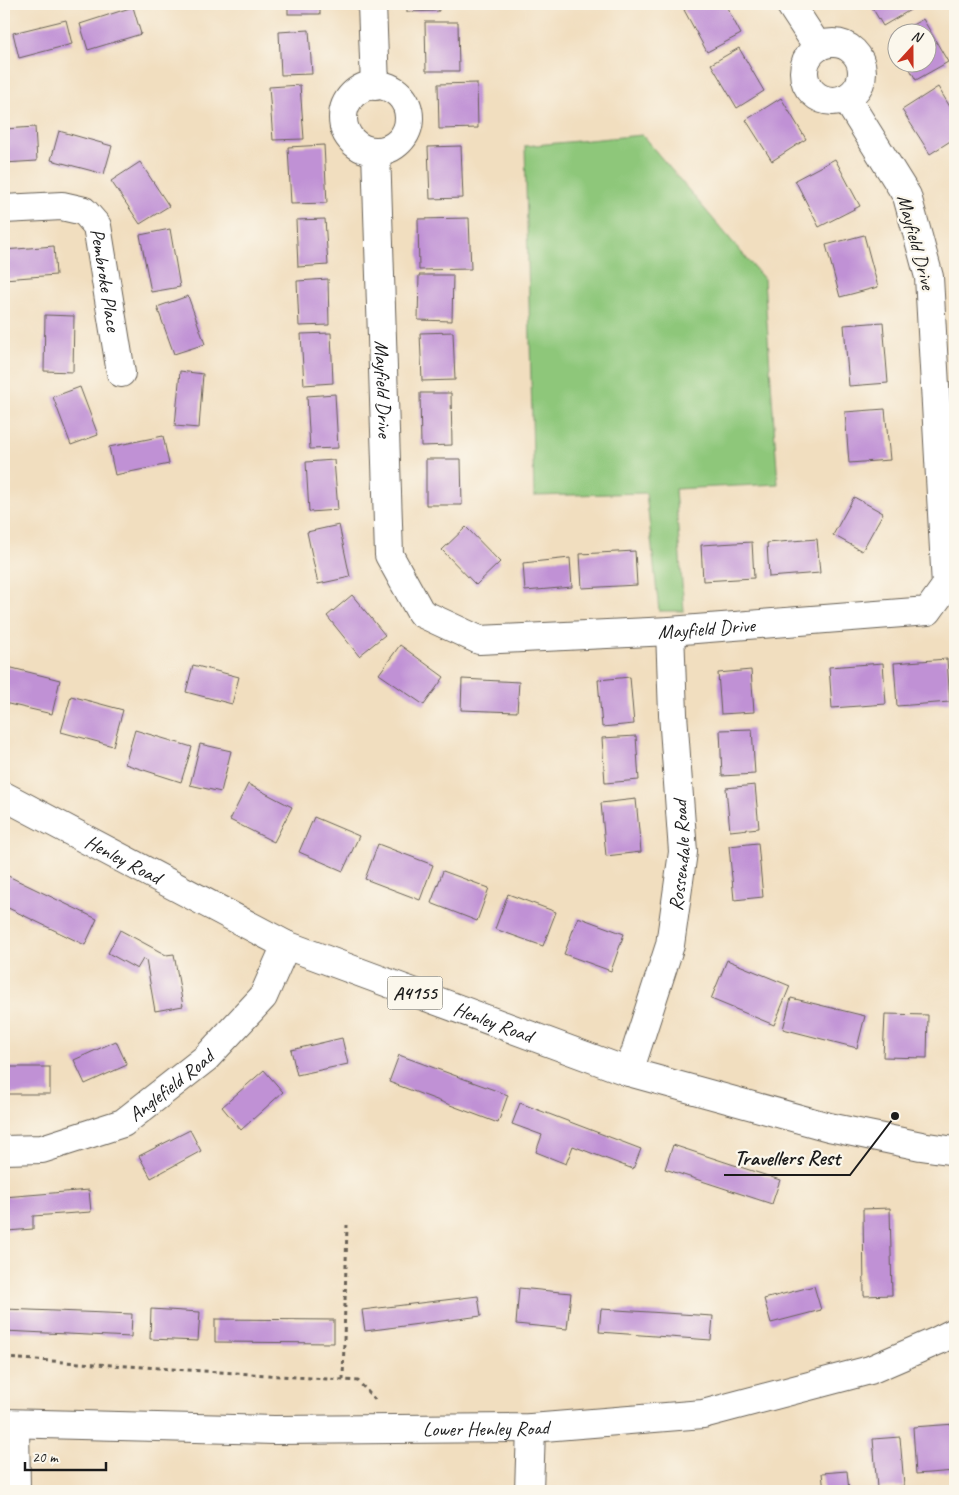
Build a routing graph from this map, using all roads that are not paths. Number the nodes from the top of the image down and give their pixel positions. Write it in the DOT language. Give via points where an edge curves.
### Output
graph roads {
  1 [pos="372,4"];
  2 [pos="790,4"];
  3 [pos="818,47"];
  4 [pos="375,86"];
  5 [pos="846,98"];
  6 [pos="376,151"];
  7 [pos="4,209"];
  8 [pos="121,373"];
  9 [pos="670,631"];
  10 [pos="4,796"];
  11 [pos="286,945"];
  12 [pos="630,1072"];
  13 [pos="4,1150"];
  14 [pos="955,1151"];
  15 [pos="955,1332"];
  16 [pos="10,1424"];
  17 [pos="531,1428"];
  18 [pos="16,1491"];
  19 [pos="529,1491"];
  1 -- 4 [label="street"];
  2 -- 3 [label="street"];
  3 -- 5 [label="street" via="806,63 805,80 809,88 831,101"];
  3 -- 5 [label="street" via="840,43 857,54 862,70 861,81"];
  4 -- 6 [label="street" via="364,88 347,102 343,124 355,144 365,150"];
  4 -- 6 [label="street" via="395,92 407,108 409,118 402,138 386,150"];
  5 -- 9 [label="street, Mayfield Drive" via="908,196 930,277 946,586 928,611"];
  6 -- 9 [label="street, Mayfield Drive" via="389,555 421,613 479,640"];
  7 -- 8 [label="street, Pembroke Place" via="62,206 84,211 97,226"];
  9 -- 12 [label="street, Rossendale Road" via="683,852 670,945"];
  10 -- 11 [label="street, Henley Road / A4155"];
  11 -- 12 [label="street, Henley Road / A4155"];
  11 -- 13 [label="street, Anglefield Road" via="263,997 206,1058 123,1124 42,1149"];
  12 -- 14 [label="street, Henley Road / A4155" via="829,1127"];
  15 -- 17 [label="street, Lower Henley Road" via="870,1370 703,1414"];
  16 -- 17 [label="street, Lower Henley Road" via="274,1430"];
  16 -- 18 [label="street"];
  17 -- 19 [label="street"];
}
